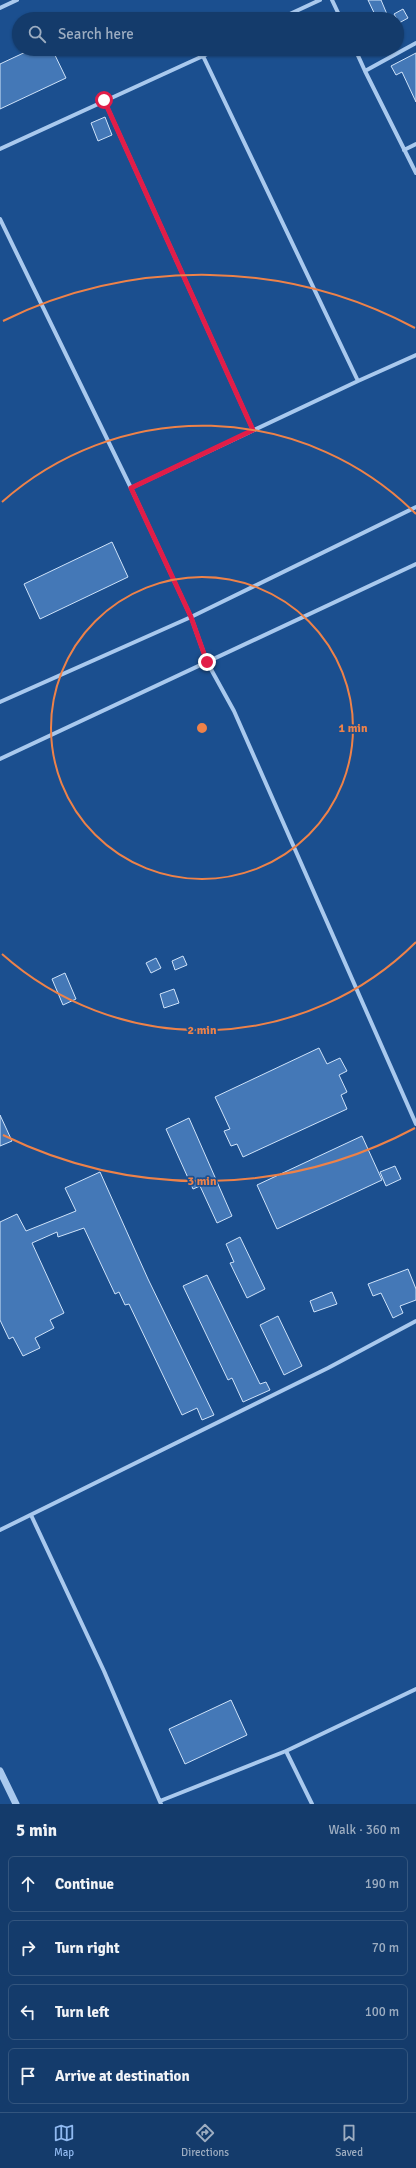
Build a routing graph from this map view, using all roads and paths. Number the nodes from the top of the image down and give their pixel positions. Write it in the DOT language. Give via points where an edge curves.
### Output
graph roads {
  1 [pos="17,0"];
  2 [pos="320,0"];
  3 [pos="332,0"];
  4 [pos="0,8"];
  5 [pos="294,12"];
  6 [pos="338,12"];
  7 [pos="416,43"];
  8 [pos="404,50"];
  9 [pos="203,56"];
  10 [pos="358,56"];
  11 [pos="392,56"];
  12 [pos="365,71"];
  13 [pos="104,100"];
  14 [pos="416,144"];
  15 [pos="0,148"];
  16 [pos="404,150"];
  17 [pos="416,173"];
  18 [pos="0,219"];
  19 [pos="416,355"];
  20 [pos="358,381"];
  21 [pos="253,430"];
  22 [pos="131,488"];
  23 [pos="416,507"];
  24 [pos="416,564"];
  25 [pos="191,617"];
  26 [pos="207,662"];
  27 [pos="0,702"];
  28 [pos="0,759"];
  29 [pos="416,1124"];
  30 [pos="416,1321"];
  31 [pos="31,1516"];
  32 [pos="0,1530"];
  33 [pos="416,1688"];
  34 [pos="286,1751"];
  35 [pos="0,1771"];
  36 [pos="161,1803"];
  37 [pos="16,1804"];
  38 [pos="312,1804"];
  1 -- 4 [label="street"];
  2 -- 5 [label="street"];
  3 -- 6 [label="street"];
  7 -- 8 [label="street"];
  9 -- 13 [label="street"];
  9 -- 20 [label="street"];
  10 -- 12 [label="street"];
  11 -- 12 [label="street"];
  12 -- 16 [label="street"];
  13 -- 15 [label="street"];
  13 -- 21 [label="street"];
  14 -- 16 [label="street"];
  16 -- 17 [label="street"];
  18 -- 22 [label="street"];
  19 -- 20 [label="street"];
  20 -- 21 [label="street"];
  21 -- 22 [label="street"];
  22 -- 25 [label="street"];
  23 -- 25 [label="street"];
  24 -- 26 [label="street"];
  25 -- 26 [label="street"];
  25 -- 27 [label="street"];
  26 -- 28 [label="street"];
  26 -- 29 [label="street" via="234,711"];
  30 -- 31 [label="street" via="328,1368"];
  31 -- 32 [label="street"];
  31 -- 36 [label="street" via="104,1671"];
  33 -- 34 [label="street"];
  34 -- 36 [label="street"];
  34 -- 38 [label="street"];
  35 -- 37 [label="street"];
}
